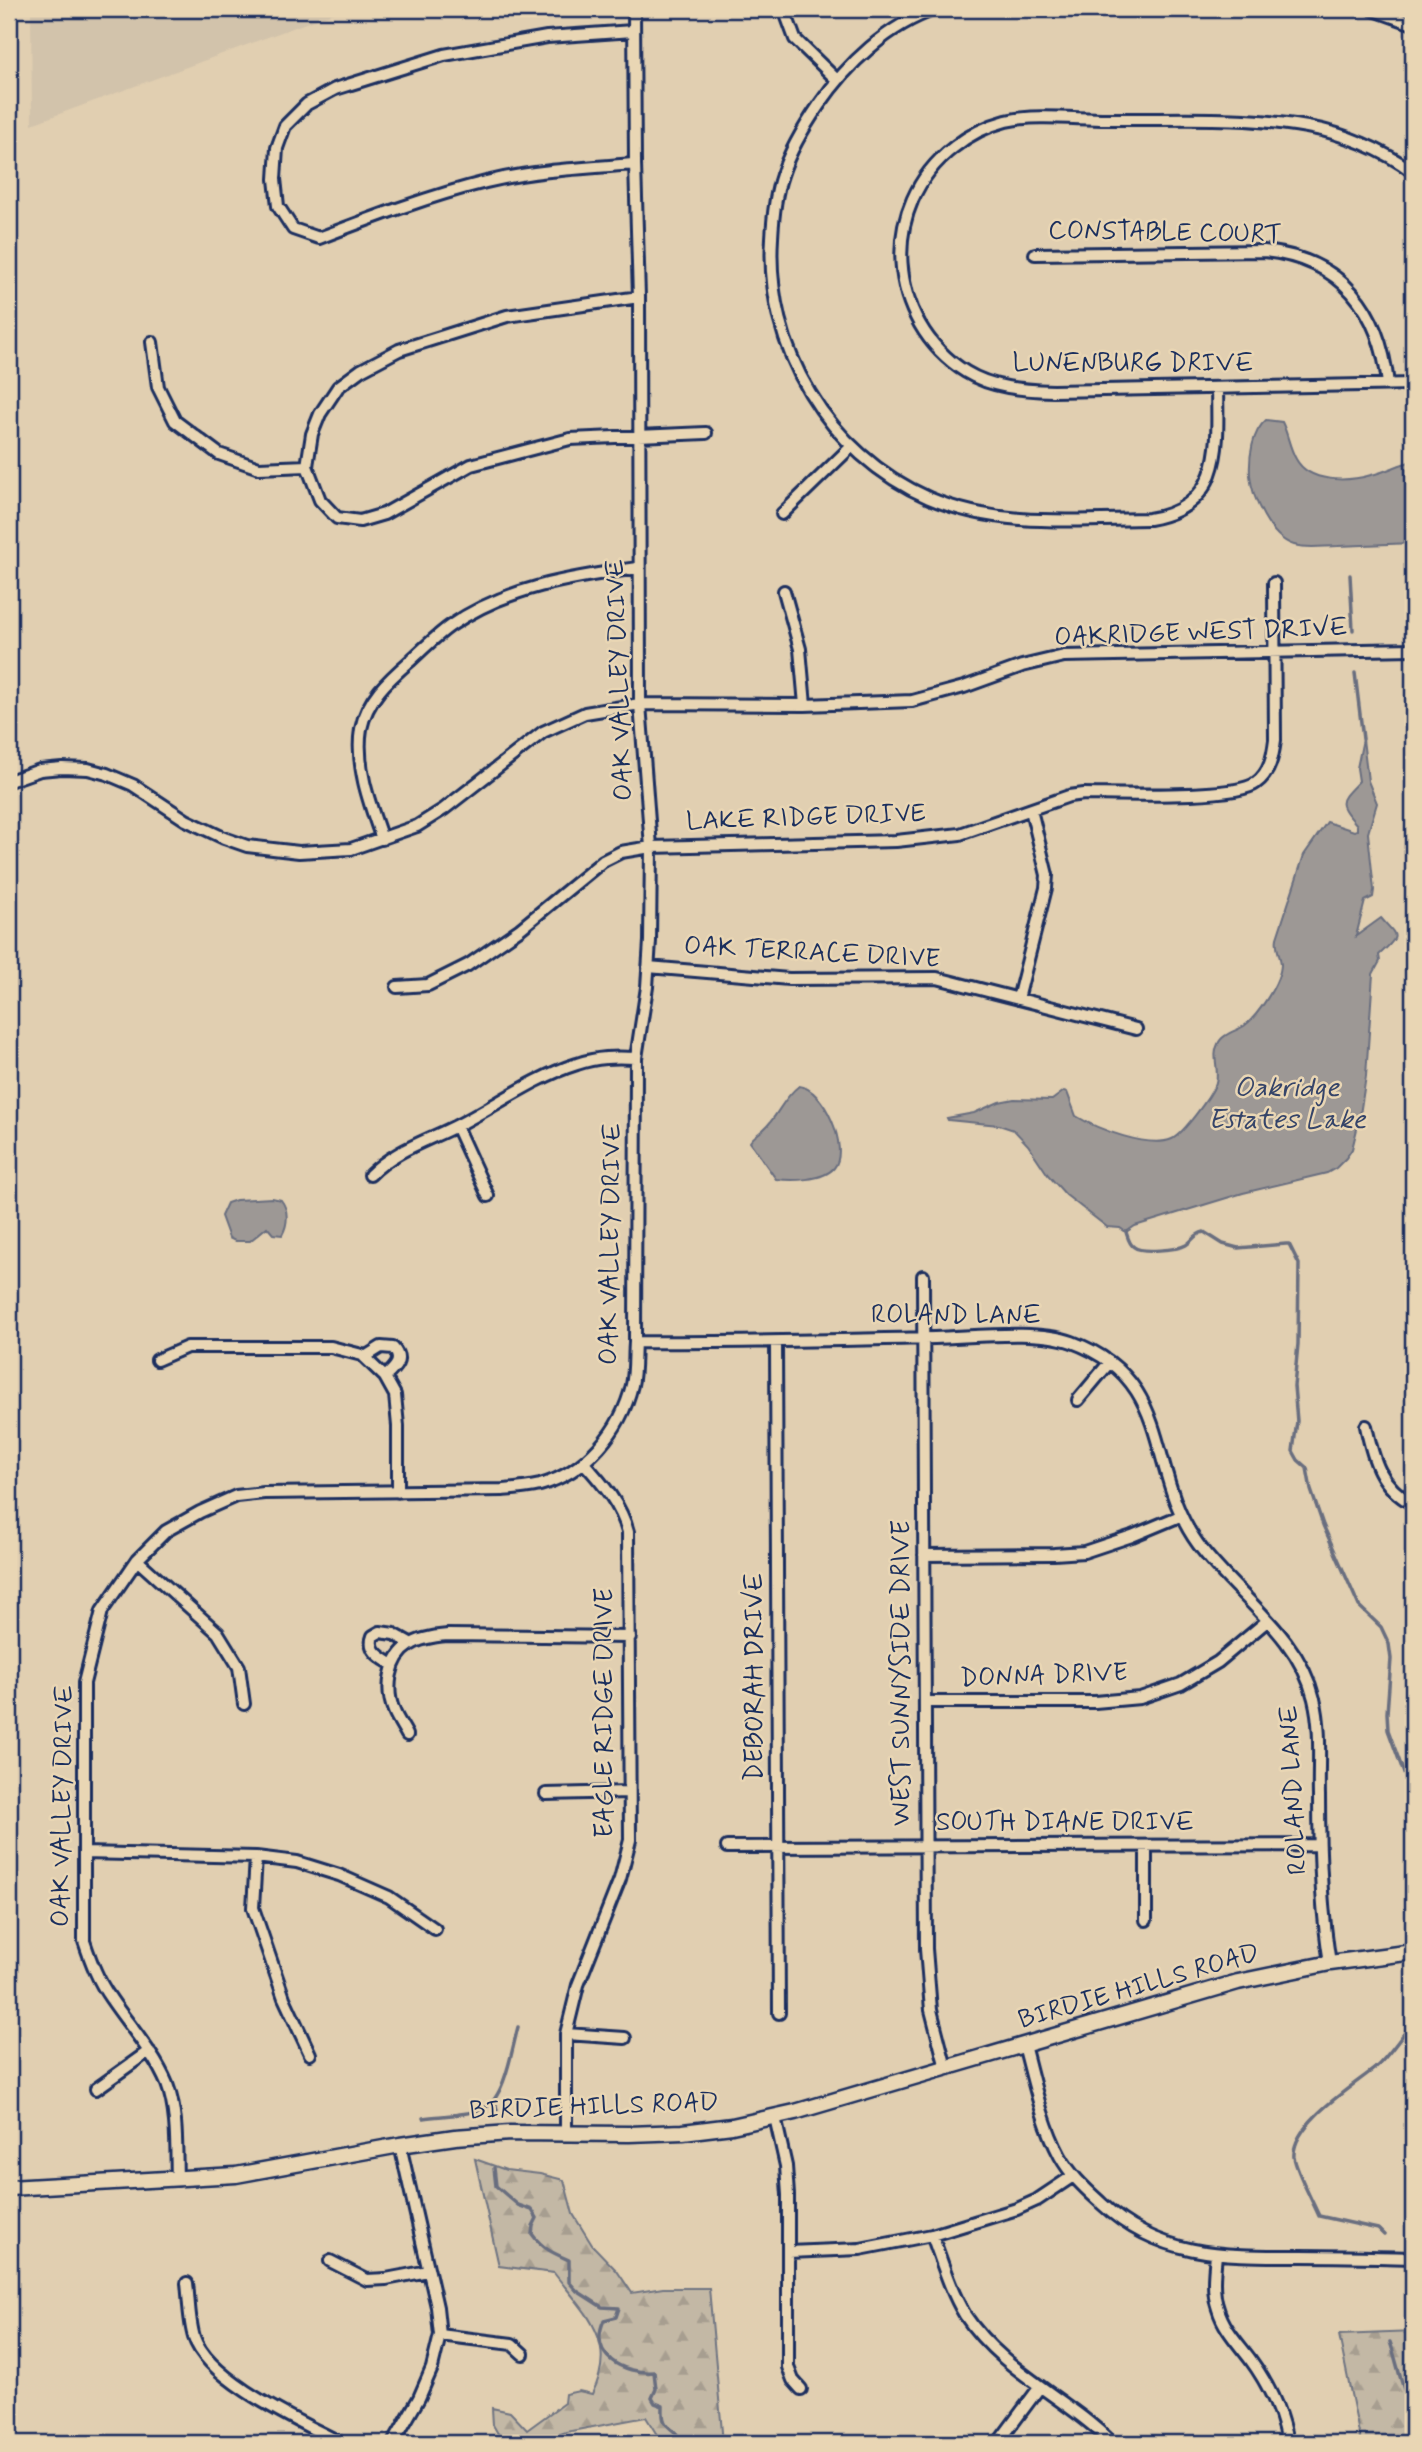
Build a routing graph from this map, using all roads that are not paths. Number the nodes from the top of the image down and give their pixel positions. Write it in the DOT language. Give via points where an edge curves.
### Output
graph roads {
  1 [pos="634,9"];
  2 [pos="784,9"];
  3 [pos="936,9"];
  4 [pos="1371,9"];
  5 [pos="1413,24"];
  6 [pos="633,31"];
  7 [pos="836,79"];
  8 [pos="635,164"];
  9 [pos="1412,169"];
  10 [pos="1035,254"];
  11 [pos="639,297"];
  12 [pos="152,342"];
  13 [pos="1388,384"];
  14 [pos="1413,384"];
  15 [pos="1217,389"];
  16 [pos="706,433"];
  17 [pos="639,435"];
  18 [pos="852,446"];
  19 [pos="307,466"];
  20 [pos="782,514"];
  21 [pos="638,568"];
  22 [pos="1274,583"];
  23 [pos="784,592"];
  24 [pos="1413,649"];
  25 [pos="1274,652"];
  26 [pos="640,704"];
  27 [pos="805,705"];
  28 [pos="9,781"];
  29 [pos="1031,810"];
  30 [pos="382,839"];
  31 [pos="651,847"];
  32 [pos="648,967"];
  33 [pos="397,987"];
  34 [pos="1018,999"];
  35 [pos="1136,1029"];
  36 [pos="636,1058"];
  37 [pos="456,1126"];
  38 [pos="370,1175"];
  39 [pos="488,1196"];
  40 [pos="923,1276"];
  41 [pos="923,1338"];
  42 [pos="635,1342"];
  43 [pos="776,1342"];
  44 [pos="365,1357"];
  45 [pos="157,1360"];
  46 [pos="1109,1363"];
  47 [pos="385,1377"];
  48 [pos="1078,1400"];
  49 [pos="1366,1426"];
  50 [pos="584,1464"];
  51 [pos="398,1492"];
  52 [pos="1413,1504"];
  53 [pos="1180,1516"];
  54 [pos="924,1555"];
  55 [pos="137,1560"];
  56 [pos="1267,1621"];
  57 [pos="630,1637"];
  58 [pos="412,1644"];
  59 [pos="393,1665"];
  60 [pos="925,1702"];
  61 [pos="244,1704"];
  62 [pos="407,1735"];
  63 [pos="629,1792"];
  64 [pos="546,1794"];
  65 [pos="1319,1845"];
  66 [pos="925,1846"];
  67 [pos="1146,1846"];
  68 [pos="727,1847"];
  69 [pos="778,1847"];
  70 [pos="85,1853"];
  71 [pos="256,1857"];
  72 [pos="1146,1920"];
  73 [pos="435,1929"];
  74 [pos="1413,1952"];
  75 [pos="1330,1963"];
  76 [pos="779,2012"];
  77 [pos="566,2034"];
  78 [pos="625,2038"];
  79 [pos="1024,2045"];
  80 [pos="149,2051"];
  81 [pos="310,2054"];
  82 [pos="946,2068"];
  83 [pos="96,2089"];
  84 [pos="775,2117"];
  85 [pos="566,2134"];
  86 [pos="400,2145"];
  87 [pos="1073,2176"];
  88 [pos="177,2180"];
  89 [pos="9,2188"];
  90 [pos="932,2235"];
  91 [pos="788,2252"];
  92 [pos="1216,2255"];
  93 [pos="1413,2258"];
  94 [pos="330,2261"];
  95 [pos="428,2271"];
  96 [pos="187,2283"];
  97 [pos="440,2335"];
  98 [pos="523,2354"];
  99 [pos="1039,2388"];
  100 [pos="801,2389"];
  101 [pos="341,2443"];
  102 [pos="394,2443"];
  103 [pos="998,2443"];
  104 [pos="1112,2443"];
  105 [pos="1287,2443"];
  1 -- 6 [label="street, OAK VALLEY DRIVE"];
  2 -- 7 [label="street" via="795,39"];
  3 -- 7 [label="street" via="889,34"];
  4 -- 5 [label="street"];
  6 -- 8 [label="street, OAK VALLEY DRIVE"];
  6 -- 8 [label="street" via="547,37 444,55 335,89 307,104 285,126 277,148 275,179 278,206 293,229 319,238 487,182"];
  7 -- 18 [label="street" via="802,131 782,175 771,269 780,324 804,386"];
  8 -- 11 [label="street, OAK VALLEY DRIVE"];
  9 -- 15 [label="street, LUNENBURG DRIVE" via="1344,137 1264,121 1046,118 1008,121 978,131 932,168 915,193 904,222 903,279 921,328 941,353 966,373 995,385 1025,390"];
  10 -- 13 [label="street, CONSTABLE COURT" via="1264,251 1290,255 1339,281 1368,313 1381,342"];
  11 -- 17 [label="street, OAK VALLEY DRIVE"];
  11 -- 19 [label="street" via="507,316 399,350 338,387 312,434"];
  12 -- 19 [label="street" via="158,387 176,421 219,454 249,465"];
  13 -- 14 [label="street, LUNENBURG DRIVE"];
  13 -- 15 [label="street, LUNENBURG DRIVE"];
  15 -- 18 [label="street" via="1214,467 1205,485 1183,507 1162,517 1026,521 963,510 895,480"];
  16 -- 17 [label="street"];
  17 -- 19 [label="street" via="570,439 471,465 384,514 360,520 337,518 320,500"];
  17 -- 21 [label="street, OAK VALLEY DRIVE"];
  18 -- 20 [label="street"];
  21 -- 26 [label="street, OAK VALLEY DRIVE"];
  21 -- 30 [label="street" via="568,578 484,607 449,627 388,681 370,704 361,731 362,771"];
  22 -- 25 [label="street, LAKE RIDGE DRIVE"];
  23 -- 27 [label="street" via="800,649"];
  24 -- 25 [label="street, OAKRIDGE WEST DRIVE"];
  25 -- 27 [label="street, OAKRIDGE WEST DRIVE" via="1064,656 912,701"];
  25 -- 29 [label="street, LAKE RIDGE DRIVE" via="1275,740 1270,765 1255,785 1226,792 1084,794"];
  26 -- 27 [label="street, OAKRIDGE WEST DRIVE"];
  26 -- 30 [label="street, OAKRIDGE WEST DRIVE" via="585,713 543,732 444,809 418,826"];
  26 -- 31 [label="street, OAK VALLEY DRIVE"];
  28 -- 30 [label="street, OAKRIDGE WEST DRIVE" via="62,768 107,774 224,838 268,850 326,852"];
  29 -- 31 [label="street, LAKE RIDGE DRIVE" via="960,834 895,842"];
  29 -- 34 [label="street" via="1047,874"];
  31 -- 32 [label="street, OAK VALLEY DRIVE"];
  31 -- 33 [label="street, LAKE RIDGE DRIVE" via="621,852 603,861 468,965 428,985"];
  32 -- 34 [label="street, OAK TERRACE DRIVE" via="789,979 937,978"];
  32 -- 36 [label="street, OAK VALLEY DRIVE"];
  34 -- 35 [label="street, OAK TERRACE DRIVE"];
  36 -- 37 [label="street" via="607,1056 576,1064"];
  36 -- 42 [label="street, OAK VALLEY DRIVE"];
  37 -- 38 [label="street" via="397,1153"];
  37 -- 39 [label="street"];
  40 -- 41 [label="street, WEST SUNNYSIDE DRIVE"];
  41 -- 43 [label="street, ROLAND LANE"];
  41 -- 46 [label="street, ROLAND LANE" via="1048,1337 1070,1341"];
  41 -- 54 [label="street, WEST SUNNYSIDE DRIVE"];
  42 -- 43 [label="street, ROLAND LANE"];
  42 -- 50 [label="street, OAK VALLEY DRIVE" via="626,1402 603,1444"];
  43 -- 69 [label="street, DEBORAH DRIVE"];
  44 -- 45 [label="street" via="331,1347 187,1347"];
  44 -- 47 [label="street"];
  44 -- 47 [label="street" via="381,1348 393,1348 399,1361"];
  46 -- 48 [label="street"];
  46 -- 53 [label="street, ROLAND LANE" via="1133,1384 1150,1414"];
  47 -- 51 [label="street" via="395,1395"];
  49 -- 52 [label="street" via="1380,1475"];
  50 -- 51 [label="street, OAK VALLEY DRIVE" via="542,1485 516,1489"];
  50 -- 57 [label="street, EAGLE RIDGE DRIVE" via="613,1498 628,1532"];
  51 -- 55 [label="street, OAK VALLEY DRIVE" via="236,1496 166,1531"];
  53 -- 54 [label="street" via="1084,1552"];
  53 -- 56 [label="street, ROLAND LANE" via="1211,1561"];
  54 -- 60 [label="street, WEST SUNNYSIDE DRIVE"];
  55 -- 61 [label="street" via="218,1633 239,1667"];
  55 -- 70 [label="street, OAK VALLEY DRIVE" via="102,1611 85,1682"];
  56 -- 60 [label="street, DONNA DRIVE" via="1218,1662 1181,1684 1140,1698"];
  56 -- 65 [label="street, ROLAND LANE" via="1299,1660 1314,1695"];
  57 -- 58 [label="street" via="448,1635"];
  57 -- 63 [label="street, EAGLE RIDGE DRIVE"];
  58 -- 59 [label="street"];
  58 -- 59 [label="street" via="394,1634 373,1636 374,1652"];
  59 -- 62 [label="street" via="389,1679 393,1709"];
  60 -- 66 [label="street, WEST SUNNYSIDE DRIVE"];
  63 -- 64 [label="street"];
  63 -- 77 [label="street, EAGLE RIDGE DRIVE" via="630,1840 620,1879 578,1985"];
  65 -- 67 [label="street, SOUTH DIANE DRIVE"];
  65 -- 75 [label="street, ROLAND LANE"];
  66 -- 67 [label="street, SOUTH DIANE DRIVE"];
  66 -- 69 [label="street, SOUTH DIANE DRIVE"];
  66 -- 82 [label="street, WEST SUNNYSIDE DRIVE" via="928,1986"];
  67 -- 72 [label="street"];
  68 -- 69 [label="street, SOUTH DIANE DRIVE"];
  69 -- 76 [label="street, DEBORAH DRIVE"];
  70 -- 71 [label="street"];
  70 -- 80 [label="street, OAK VALLEY DRIVE" via="84,1941 95,1974"];
  71 -- 73 [label="street" via="298,1862 339,1875 388,1897"];
  71 -- 81 [label="street" via="253,1908 284,1998"];
  74 -- 75 [label="main road, BIRDIE HILLS ROAD"];
  75 -- 79 [label="main road, BIRDIE HILLS ROAD" via="1238,1982"];
  77 -- 78 [label="street"];
  77 -- 85 [label="street, EAGLE RIDGE DRIVE"];
  79 -- 82 [label="main road, BIRDIE HILLS ROAD"];
  79 -- 87 [label="street" via="1050,2136"];
  80 -- 83 [label="street"];
  80 -- 88 [label="street, OAK VALLEY DRIVE" via="167,2085 176,2134"];
  82 -- 84 [label="main road, BIRDIE HILLS ROAD"];
  84 -- 85 [label="main road, BIRDIE HILLS ROAD" via="682,2132"];
  84 -- 91 [label="street" via="786,2166"];
  85 -- 86 [label="main road, BIRDIE HILLS ROAD" via="510,2133"];
  86 -- 88 [label="main road, BIRDIE HILLS ROAD" via="236,2175"];
  86 -- 95 [label="street"];
  87 -- 90 [label="street" via="1037,2200"];
  87 -- 92 [label="street" via="1132,2228 1160,2242"];
  88 -- 89 [label="main road, BIRDIE HILLS ROAD"];
  90 -- 91 [label="street" via="860,2249"];
  90 -- 99 [label="street" via="965,2314 1001,2357"];
  91 -- 100 [label="street" via="788,2367"];
  92 -- 93 [label="street"];
  92 -- 105 [label="street" via="1217,2308 1232,2338 1267,2384"];
  94 -- 95 [label="street" via="367,2280"];
  95 -- 97 [label="street"];
  96 -- 101 [label="street" via="194,2338 211,2364 229,2380"];
  97 -- 98 [label="street" via="512,2344"];
  97 -- 102 [label="street" via="432,2368"];
  99 -- 103 [label="street"];
  99 -- 104 [label="street"];
}
